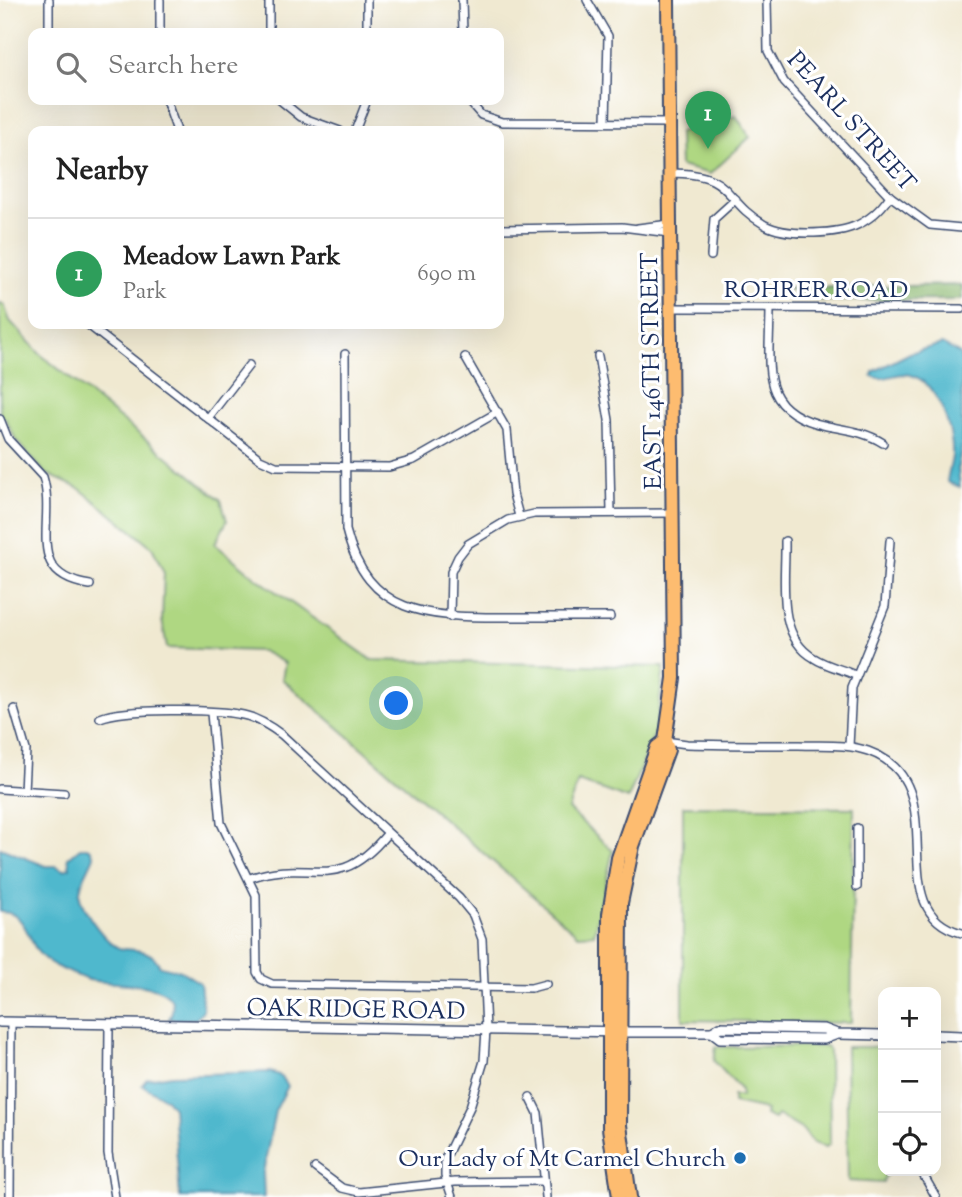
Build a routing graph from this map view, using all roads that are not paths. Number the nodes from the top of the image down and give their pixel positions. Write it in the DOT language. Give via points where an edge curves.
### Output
graph roads {
  1 [pos="50,0"];
  2 [pos="159,0"];
  3 [pos="269,0"];
  4 [pos="367,0"];
  5 [pos="462,0"];
  6 [pos="587,0"];
  7 [pos="668,0"];
  8 [pos="767,0"];
  9 [pos="49,28"];
  10 [pos="160,28"];
  11 [pos="269,28"];
  12 [pos="367,28"];
  13 [pos="463,28"];
  14 [pos="168,105"];
  15 [pos="285,105"];
  16 [pos="366,105"];
  17 [pos="471,105"];
  18 [pos="606,122"];
  19 [pos="669,123"];
  20 [pos="175,126"];
  21 [pos="326,126"];
  22 [pos="357,126"];
  23 [pos="670,173"];
  24 [pos="890,196"];
  25 [pos="736,199"];
  26 [pos="962,228"];
  27 [pos="504,229"];
  28 [pos="670,229"];
  29 [pos="711,256"];
  30 [pos="671,307"];
  31 [pos="770,308"];
  32 [pos="962,309"];
  33 [pos="93,329"];
  34 [pos="345,354"];
  35 [pos="598,356"];
  36 [pos="465,357"];
  37 [pos="249,365"];
  38 [pos="498,412"];
  39 [pos="208,418"];
  40 [pos="0,419"];
  41 [pos="883,443"];
  42 [pos="345,468"];
  43 [pos="611,513"];
  44 [pos="673,513"];
  45 [pos="519,516"];
  46 [pos="785,541"];
  47 [pos="890,541"];
  48 [pos="90,585"];
  49 [pos="450,617"];
  50 [pos="610,617"];
  51 [pos="855,675"];
  52 [pos="14,709"];
  53 [pos="211,713"];
  54 [pos="100,718"];
  55 [pos="665,741"];
  56 [pos="849,746"];
  57 [pos="0,789"];
  58 [pos="24,791"];
  59 [pos="64,793"];
  60 [pos="857,828"];
  61 [pos="387,834"];
  62 [pos="250,878"];
  63 [pos="857,887"];
  64 [pos="962,933"];
  65 [pos="547,984"];
  66 [pos="485,987"];
  67 [pos="0,1022"];
  68 [pos="11,1023"];
  69 [pos="109,1024"];
  70 [pos="485,1030"];
  71 [pos="614,1031"];
  72 [pos="878,1035"];
  73 [pos="941,1035"];
  74 [pos="962,1036"];
  75 [pos="530,1097"];
  76 [pos="315,1168"];
  77 [pos="924,1176"];
  78 [pos="544,1181"];
  79 [pos="447,1182"];
  80 [pos="10,1197"];
  81 [pos="115,1197"];
  82 [pos="452,1197"];
  83 [pos="546,1197"];
  84 [pos="619,1197"];
  85 [pos="630,1197"];
  86 [pos="936,1197"];
  1 -- 9 [label="street"];
  2 -- 10 [label="street"];
  3 -- 11 [label="street"];
  4 -- 12 [label="street"];
  5 -- 13 [label="street"];
  6 -- 18 [label="street" via="608,36"];
  7 -- 19 [label="main road, EAST 146TH STREET"];
  8 -- 24 [label="street, PEARL STREET" via="767,46 778,74"];
  14 -- 20 [label="street"];
  15 -- 21 [label="street" via="296,115"];
  16 -- 22 [label="street"];
  17 -- 18 [label="street" via="502,122"];
  18 -- 19 [label="street"];
  19 -- 23 [label="main road, EAST 146TH STREET"];
  23 -- 25 [label="street" via="711,178"];
  23 -- 28 [label="main road, EAST 146TH STREET"];
  24 -- 25 [label="street" via="862,225 829,233 777,230 755,218"];
  24 -- 26 [label="street, PEARL STREET" via="920,219 943,228"];
  25 -- 29 [label="street" via="714,219"];
  27 -- 28 [label="street"];
  28 -- 30 [label="main road, EAST 146TH STREET"];
  30 -- 31 [label="street, ROHRER ROAD"];
  30 -- 44 [label="main road, EAST 146TH STREET"];
  31 -- 32 [label="street, ROHRER ROAD"];
  31 -- 41 [label="street" via="771,383 782,406 799,419 868,435"];
  33 -- 39 [label="street"];
  34 -- 42 [label="street"];
  35 -- 43 [label="street" via="609,421"];
  36 -- 38 [label="street"];
  37 -- 39 [label="street"];
  38 -- 42 [label="street" via="414,460 389,467"];
  38 -- 45 [label="street" via="510,439"];
  39 -- 42 [label="street" via="276,466"];
  40 -- 48 [label="street" via="8,439 43,477 50,562 65,579"];
  42 -- 49 [label="street" via="346,530 363,571 400,604 424,614"];
  43 -- 44 [label="street"];
  43 -- 45 [label="street"];
  44 -- 55 [label="main road, EAST 146TH STREET" via="674,678"];
  45 -- 49 [label="street" via="476,538 458,556 451,572"];
  46 -- 51 [label="street" via="787,617 792,635 814,659"];
  47 -- 51 [label="street" via="885,606"];
  49 -- 50 [label="street"];
  51 -- 56 [label="street"];
  52 -- 58 [label="street" via="26,750"];
  53 -- 54 [label="street" via="120,712"];
  53 -- 61 [label="street" via="241,715 271,727"];
  53 -- 62 [label="street" via="221,823"];
  55 -- 56 [label="street"];
  55 -- 71 [label="main road" via="657,747 613,880 609,925"];
  56 -- 64 [label="street" via="886,760 907,783 915,804 923,900 936,919"];
  57 -- 58 [label="street"];
  58 -- 59 [label="street"];
  60 -- 63 [label="street"];
  61 -- 62 [label="street" via="362,861 340,871 276,871"];
  61 -- 66 [label="street" via="473,915 482,939"];
  62 -- 66 [label="street" via="257,904 257,972 261,979 272,984"];
  65 -- 66 [label="street"];
  66 -- 70 [label="street"];
  67 -- 68 [label="street, OAK RIDGE ROAD"];
  68 -- 69 [label="street, OAK RIDGE ROAD"];
  68 -- 80 [label="street"];
  69 -- 70 [label="street, OAK RIDGE ROAD"];
  69 -- 81 [label="street" via="108,1153"];
  70 -- 71 [label="street, OAK RIDGE ROAD"];
  70 -- 79 [label="street" via="484,1061 470,1107 445,1159"];
  71 -- 72 [label="street, OAK RIDGE ROAD" via="712,1032 720,1027"];
  71 -- 84 [label="main road" via="609,1141"];
  71 -- 85 [label="main road" via="620,1139"];
  73 -- 74 [label="street"];
  75 -- 78 [label="street" via="538,1113"];
  76 -- 79 [label="street" via="342,1188 359,1192"];
  77 -- 86 [label="street"];
  78 -- 79 [label="street"];
  78 -- 83 [label="street"];
  79 -- 82 [label="street"];
}
